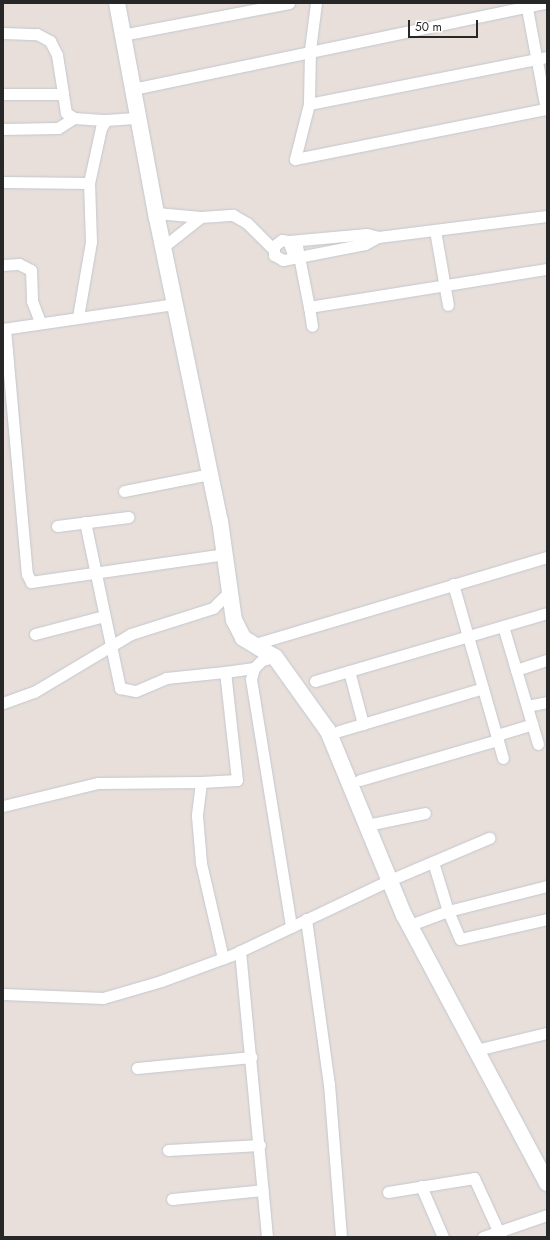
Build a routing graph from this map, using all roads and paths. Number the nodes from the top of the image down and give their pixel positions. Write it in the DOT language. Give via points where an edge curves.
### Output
graph roads {
  1 [pos="117,3"];
  2 [pos="289,3"];
  3 [pos="316,3"];
  4 [pos="546,3"];
  5 [pos="526,5"];
  6 [pos="3,33"];
  7 [pos="122,35"];
  8 [pos="310,50"];
  9 [pos="542,58"];
  10 [pos="133,89"];
  11 [pos="3,94"];
  12 [pos="63,94"];
  13 [pos="310,104"];
  14 [pos="546,109"];
  15 [pos="74,118"];
  16 [pos="138,118"];
  17 [pos="106,120"];
  18 [pos="3,129"];
  19 [pos="3,182"];
  20 [pos="89,183"];
  21 [pos="156,213"];
  22 [pos="547,216"];
  23 [pos="202,218"];
  24 [pos="435,230"];
  25 [pos="378,237"];
  26 [pos="292,241"];
  27 [pos="163,247"];
  28 [pos="273,249"];
  29 [pos="295,255"];
  30 [pos="3,265"];
  31 [pos="547,268"];
  32 [pos="444,286"];
  33 [pos="174,304"];
  34 [pos="448,305"];
  35 [pos="309,307"];
  36 [pos="78,317"];
  37 [pos="40,322"];
  38 [pos="312,326"];
  39 [pos="4,329"];
  40 [pos="210,474"];
  41 [pos="124,491"];
  42 [pos="128,517"];
  43 [pos="85,522"];
  44 [pos="57,526"];
  45 [pos="225,554"];
  46 [pos="547,557"];
  47 [pos="97,575"];
  48 [pos="453,584"];
  49 [pos="230,591"];
  50 [pos="547,613"];
  51 [pos="104,616"];
  52 [pos="503,626"];
  53 [pos="35,634"];
  54 [pos="468,636"];
  55 [pos="255,644"];
  56 [pos="110,647"];
  57 [pos="275,657"];
  58 [pos="547,660"];
  59 [pos="254,668"];
  60 [pos="516,670"];
  61 [pos="349,671"];
  62 [pos="225,672"];
  63 [pos="315,681"];
  64 [pos="483,688"];
  65 [pos="547,702"];
  66 [pos="3,703"];
  67 [pos="527,706"];
  68 [pos="363,724"];
  69 [pos="532,724"];
  70 [pos="339,732"];
  71 [pos="497,737"];
  72 [pos="538,744"];
  73 [pos="503,758"];
  74 [pos="360,780"];
  75 [pos="201,782"];
  76 [pos="3,806"];
  77 [pos="425,813"];
  78 [pos="367,825"];
  79 [pos="489,838"];
  80 [pos="433,862"];
  81 [pos="390,880"];
  82 [pos="547,886"];
  83 [pos="448,911"];
  84 [pos="306,919"];
  85 [pos="547,919"];
  86 [pos="410,925"];
  87 [pos="291,927"];
  88 [pos="240,951"];
  89 [pos="223,958"];
  90 [pos="3,994"];
  91 [pos="547,1033"];
  92 [pos="476,1050"];
  93 [pos="251,1057"];
  94 [pos="137,1068"];
  95 [pos="260,1145"];
  96 [pos="168,1150"];
  97 [pos="545,1176"];
  98 [pos="421,1186"];
  99 [pos="263,1190"];
  100 [pos="388,1192"];
  101 [pos="172,1199"];
  102 [pos="547,1215"];
  103 [pos="500,1234"];
  104 [pos="267,1237"];
  105 [pos="341,1237"];
  106 [pos="443,1237"];
  107 [pos="483,1237"];
  1 -- 7 [label="street"];
  2 -- 7 [label="street"];
  3 -- 8 [label="street"];
  4 -- 5 [label="street"];
  5 -- 8 [label="street"];
  5 -- 9 [label="street"];
  6 -- 12 [label="street" via="37,34 50,41 57,55"];
  7 -- 10 [label="street"];
  8 -- 10 [label="street"];
  8 -- 13 [label="street"];
  9 -- 13 [label="street"];
  9 -- 14 [label="street"];
  10 -- 16 [label="street"];
  11 -- 12 [label="street"];
  12 -- 15 [label="street" via="66,113"];
  13 -- 14 [label="street" via="295,159"];
  15 -- 17 [label="street"];
  15 -- 18 [label="street" via="58,128"];
  16 -- 17 [label="street"];
  16 -- 21 [label="street"];
  17 -- 20 [label="street"];
  19 -- 20 [label="street"];
  20 -- 36 [label="street" via="91,242"];
  21 -- 23 [label="street"];
  21 -- 27 [label="street"];
  22 -- 24 [label="street"];
  23 -- 27 [label="street"];
  23 -- 28 [label="street" via="233,215 248,222"];
  24 -- 25 [label="street"];
  24 -- 32 [label="street"];
  25 -- 26 [label="street" via="367,234"];
  25 -- 29 [label="street" via="365,244"];
  26 -- 28 [label="street" via="279,241"];
  26 -- 29 [label="street"];
  27 -- 33 [label="street"];
  28 -- 29 [label="street" via="280,260"];
  29 -- 35 [label="street"];
  30 -- 37 [label="street" via="19,264 31,270 32,301"];
  31 -- 32 [label="street"];
  32 -- 34 [label="street"];
  32 -- 35 [label="street"];
  33 -- 36 [label="street"];
  33 -- 40 [label="street"];
  35 -- 38 [label="street"];
  36 -- 37 [label="street"];
  37 -- 39 [label="street"];
  39 -- 47 [label="street" via="27,574 31,582 43,583"];
  40 -- 41 [label="street"];
  40 -- 45 [label="street"];
  42 -- 43 [label="street"];
  43 -- 44 [label="street"];
  43 -- 47 [label="street"];
  45 -- 47 [label="street"];
  45 -- 49 [label="street"];
  46 -- 48 [label="street"];
  47 -- 51 [label="street"];
  48 -- 54 [label="street"];
  48 -- 55 [label="street"];
  49 -- 55 [label="street" via="234,620 243,638"];
  49 -- 56 [label="street" via="213,608 131,634"];
  50 -- 52 [label="street"];
  51 -- 53 [label="street"];
  51 -- 56 [label="street"];
  52 -- 54 [label="street"];
  52 -- 60 [label="street"];
  54 -- 61 [label="street"];
  54 -- 64 [label="street"];
  55 -- 57 [label="street"];
  56 -- 62 [label="street" via="116,679 124,691 144,689 166,678 189,673"];
  56 -- 66 [label="street" via="34,692"];
  57 -- 59 [label="street" via="262,660"];
  57 -- 78 [label="street" via="328,731"];
  58 -- 60 [label="street"];
  59 -- 62 [label="street"];
  59 -- 87 [label="street" via="251,679 254,708"];
  60 -- 67 [label="street"];
  61 -- 63 [label="street"];
  61 -- 68 [label="street"];
  62 -- 75 [label="street" via="237,780"];
  64 -- 68 [label="street"];
  64 -- 71 [label="street"];
  65 -- 67 [label="street"];
  67 -- 69 [label="street"];
  68 -- 70 [label="street"];
  69 -- 71 [label="street"];
  69 -- 72 [label="street"];
  71 -- 73 [label="street"];
  71 -- 74 [label="street"];
  75 -- 76 [label="street" via="98,783"];
  75 -- 89 [label="street" via="197,816 201,863"];
  77 -- 78 [label="street"];
  78 -- 81 [label="street"];
  79 -- 80 [label="street"];
  80 -- 81 [label="street"];
  80 -- 83 [label="street"];
  81 -- 84 [label="street"];
  81 -- 86 [label="street"];
  82 -- 83 [label="street"];
  83 -- 85 [label="street" via="460,939"];
  83 -- 86 [label="street"];
  84 -- 87 [label="street"];
  84 -- 105 [label="street" via="329,1084"];
  86 -- 92 [label="street"];
  87 -- 88 [label="street"];
  88 -- 89 [label="street"];
  88 -- 93 [label="street"];
  89 -- 90 [label="street" via="103,998"];
  91 -- 92 [label="street"];
  92 -- 97 [label="street"];
  93 -- 94 [label="street"];
  93 -- 95 [label="street"];
  95 -- 96 [label="street"];
  95 -- 99 [label="street"];
  98 -- 100 [label="street"];
  98 -- 103 [label="street" via="474,1178"];
  98 -- 106 [label="street"];
  99 -- 101 [label="street"];
  99 -- 104 [label="street"];
  102 -- 103 [label="street"];
  103 -- 107 [label="street"];
}
